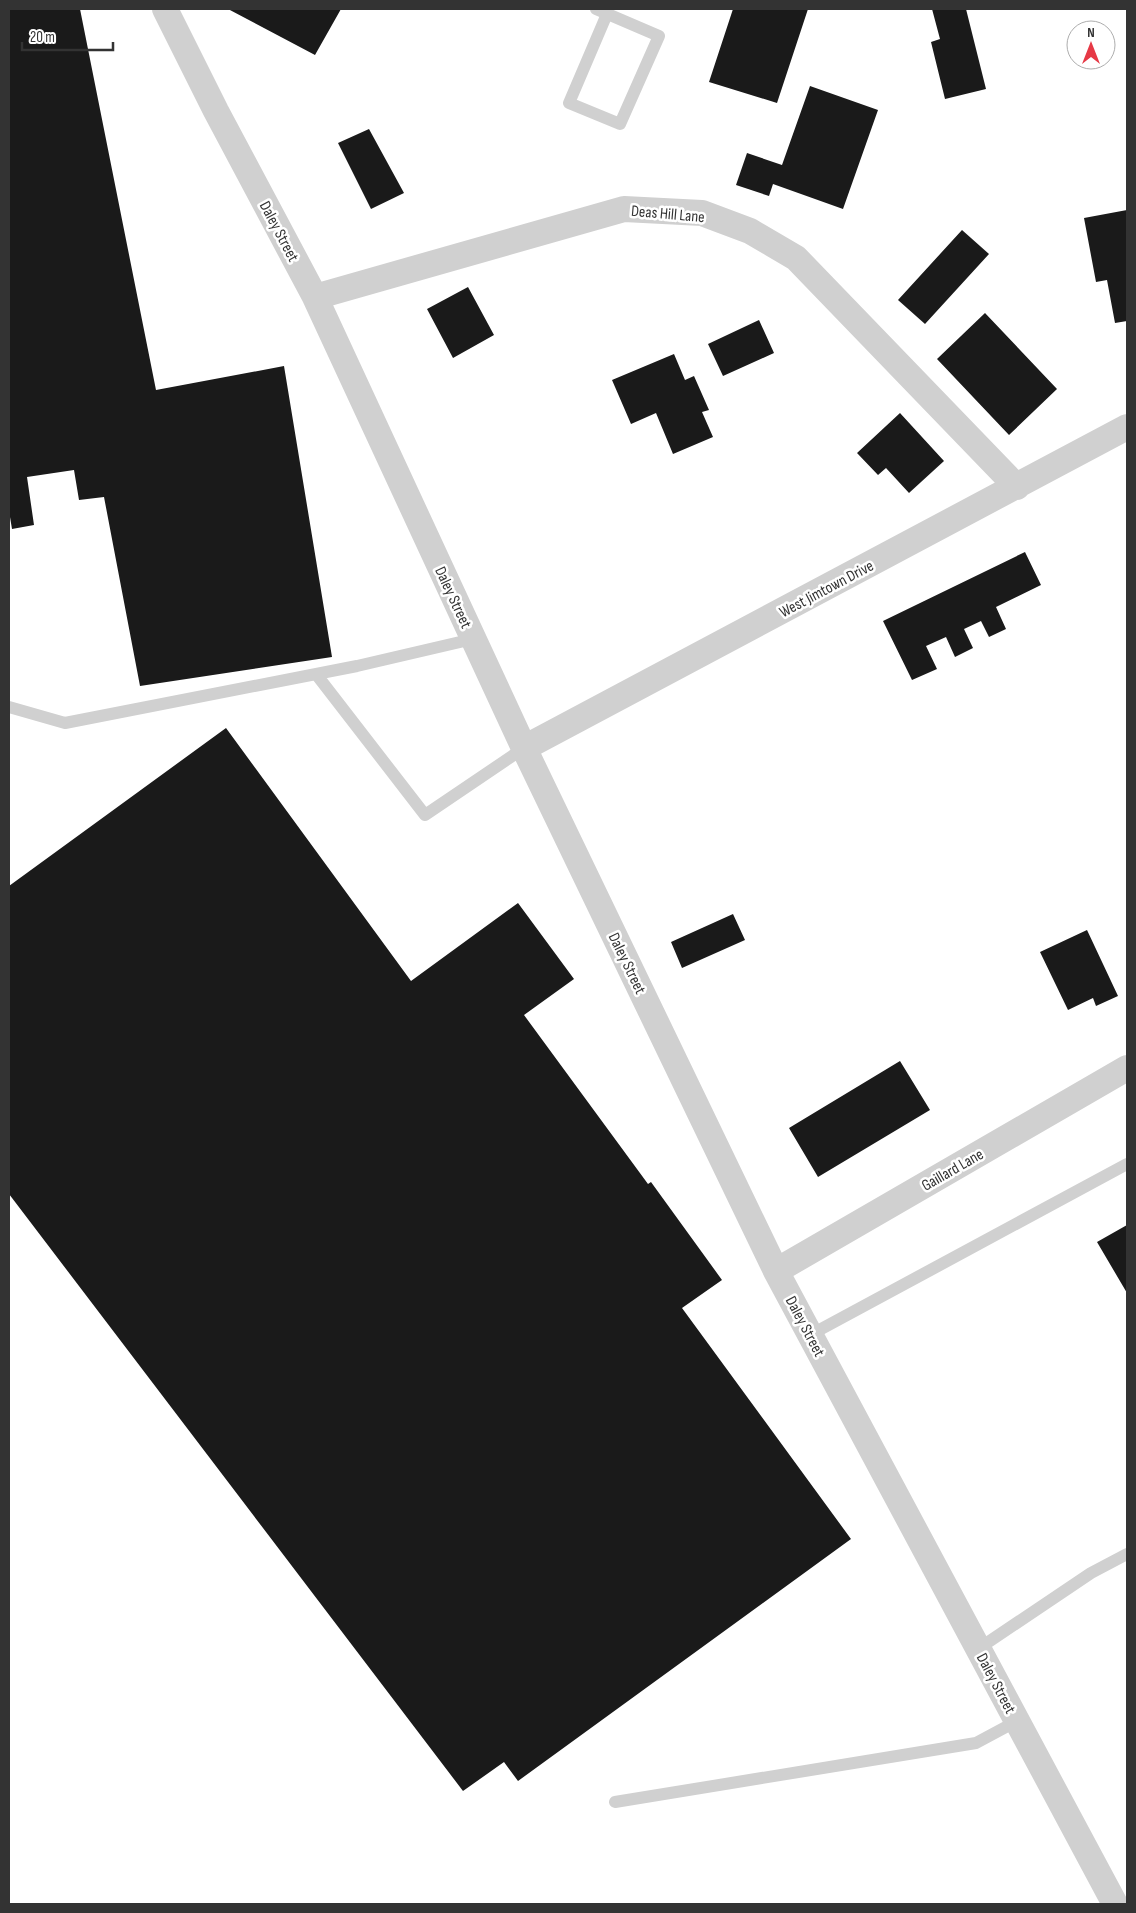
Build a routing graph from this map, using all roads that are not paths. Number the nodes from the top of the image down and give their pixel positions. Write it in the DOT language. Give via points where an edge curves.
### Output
graph roads {
  1 [pos="165,9"];
  2 [pos="602,11"];
  3 [pos="315,297"];
  4 [pos="1127,427"];
  5 [pos="1016,487"];
  6 [pos="473,639"];
  7 [pos="316,674"];
  8 [pos="9,707"];
  9 [pos="524,748"];
  10 [pos="1127,1068"];
  11 [pos="1127,1164"];
  12 [pos="776,1270"];
  13 [pos="810,1334"];
  14 [pos="1127,1554"];
  15 [pos="978,1649"];
  16 [pos="1016,1721"];
  17 [pos="615,1802"];
  18 [pos="1115,1904"];
  1 -- 3 [label="street, Daley Street"];
  2 -- 2 [label="lane" via="659,36 620,124 569,103"];
  3 -- 5 [label="street, Deas Hill Lane" via="624,209 702,213 750,231 796,258"];
  3 -- 6 [label="street, Daley Street"];
  4 -- 5 [label="street, West Jimtown Drive"];
  5 -- 9 [label="street, West Jimtown Drive"];
  6 -- 7 [label="lane"];
  6 -- 9 [label="street, Daley Street"];
  7 -- 8 [label="lane" via="65,723"];
  7 -- 9 [label="lane" via="425,815"];
  9 -- 12 [label="street, Daley Street"];
  10 -- 12 [label="street, Gaillard Lane"];
  11 -- 13 [label="lane"];
  12 -- 13 [label="street, Daley Street"];
  13 -- 15 [label="street, Daley Street"];
  14 -- 15 [label="lane" via="1091,1573"];
  15 -- 16 [label="street, Daley Street"];
  16 -- 17 [label="lane" via="976,1743"];
  16 -- 18 [label="street, Daley Street"];
}
